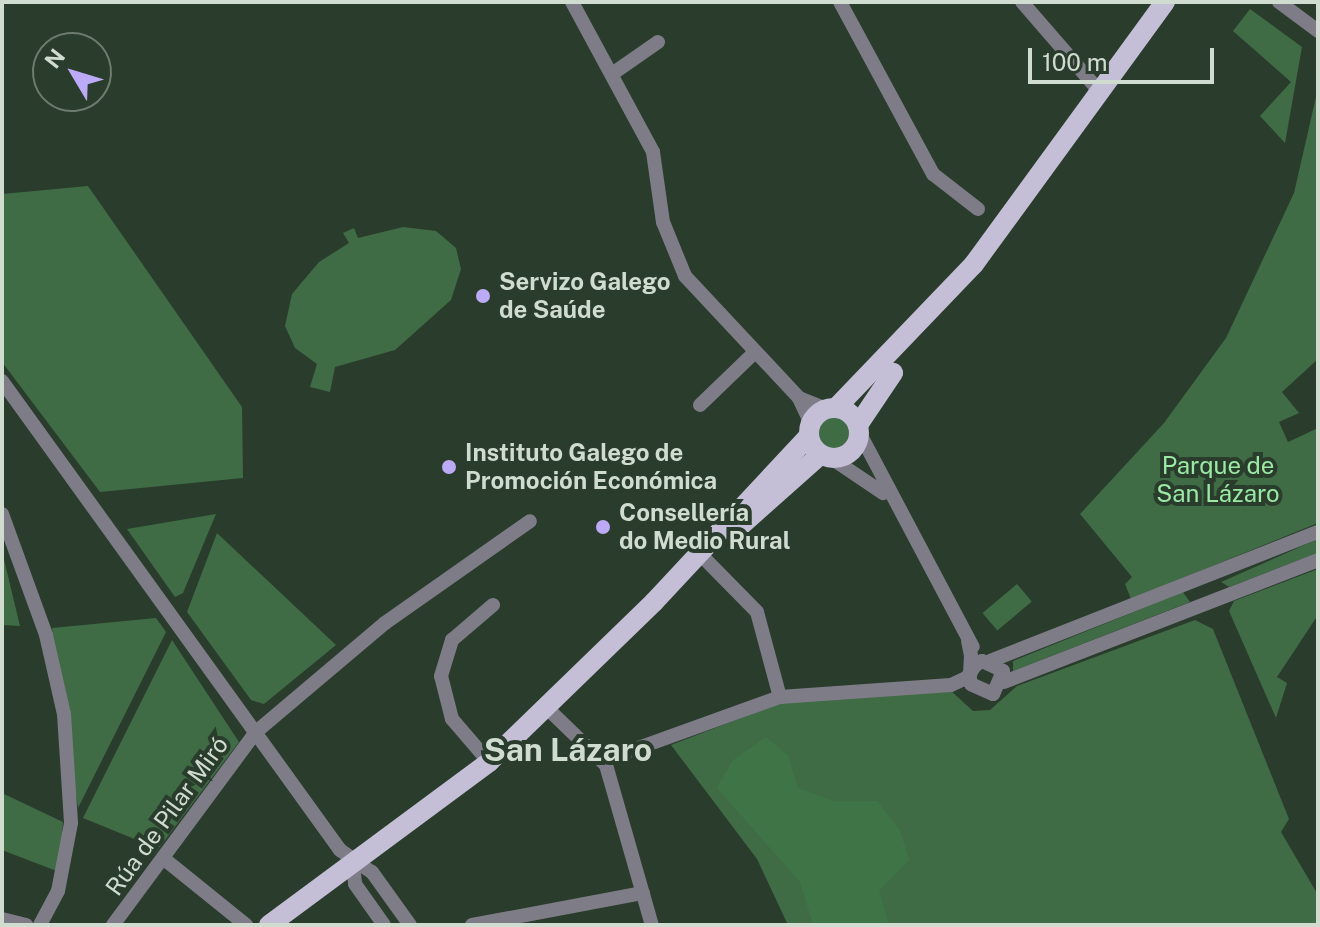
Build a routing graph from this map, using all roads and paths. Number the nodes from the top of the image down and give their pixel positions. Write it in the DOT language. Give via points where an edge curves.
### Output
graph roads {
  1 [pos="572,2"];
  2 [pos="840,2"];
  3 [pos="1022,2"];
  4 [pos="1165,2"];
  5 [pos="1279,2"];
  6 [pos="1318,31"];
  7 [pos="658,42"];
  8 [pos="612,74"];
  9 [pos="1100,92"];
  10 [pos="978,209"];
  11 [pos="974,264"];
  12 [pos="755,352"];
  13 [pos="2,381"];
  14 [pos="799,398"];
  15 [pos="700,405"];
  16 [pos="831,408"];
  17 [pos="859,429"];
  18 [pos="810,430"];
  19 [pos="826,456"];
  20 [pos="891,502"];
  21 [pos="2,514"];
  22 [pos="530,521"];
  23 [pos="1318,532"];
  24 [pos="705,559"];
  25 [pos="1318,560"];
  26 [pos="654,602"];
  27 [pos="493,605"];
  28 [pos="968,641"];
  29 [pos="989,660"];
  30 [pos="972,681"];
  31 [pos="1004,682"];
  32 [pos="780,697"];
  33 [pos="548,709"];
  34 [pos="256,732"];
  35 [pos="602,761"];
  36 [pos="489,762"];
  37 [pos="163,858"];
  38 [pos="353,864"];
  39 [pos="643,893"];
  40 [pos="2,919"];
  41 [pos="26,925"];
  42 [pos="40,925"];
  43 [pos="113,925"];
  44 [pos="246,925"];
  45 [pos="269,925"];
  46 [pos="384,925"];
  47 [pos="410,925"];
  48 [pos="472,925"];
  49 [pos="652,925"];
  1 -- 8 [label="street"];
  2 -- 10 [label="street" via="933,174"];
  3 -- 9 [label="street"];
  4 -- 9 [label="main road"];
  5 -- 6 [label="street"];
  7 -- 8 [label="street"];
  8 -- 12 [label="street" via="653,152 663,222 685,276"];
  9 -- 11 [label="main road"];
  11 -- 16 [label="main road"];
  11 -- 17 [label="main road"];
  12 -- 14 [label="street"];
  12 -- 15 [label="street"];
  13 -- 34 [label="street"];
  14 -- 16 [label="street"];
  14 -- 18 [label="street"];
  16 -- 17 [label="main road"];
  16 -- 18 [label="main road"];
  17 -- 19 [label="main road" via="854,448"];
  17 -- 20 [label="street"];
  18 -- 19 [label="main road"];
  18 -- 26 [label="main road"];
  19 -- 20 [label="street" via="868,477"];
  19 -- 24 [label="main road"];
  20 -- 28 [label="street"];
  21 -- 42 [label="street" via="46,635 64,714 71,823 58,891"];
  22 -- 34 [label="street, Rúa de Pilar Miró" via="385,623"];
  23 -- 29 [label="street"];
  24 -- 26 [label="main road"];
  24 -- 32 [label="street" via="757,612"];
  25 -- 31 [label="street"];
  26 -- 33 [label="main road"];
  27 -- 36 [label="street" via="452,640 441,676 452,719"];
  28 -- 29 [label="street"];
  28 -- 30 [label="street"];
  29 -- 30 [label="street"];
  29 -- 31 [label="street"];
  30 -- 31 [label="street" via="993,694"];
  30 -- 32 [label="street"];
  32 -- 35 [label="street"];
  33 -- 35 [label="street"];
  33 -- 36 [label="main road"];
  34 -- 37 [label="street, Rúa de Pilar Miró"];
  34 -- 38 [label="street"];
  35 -- 39 [label="street" via="624,812"];
  36 -- 38 [label="main road"];
  37 -- 43 [label="street, Rúa de Pilar Miró"];
  37 -- 44 [label="street"];
  38 -- 45 [label="main road"];
  38 -- 46 [label="street" via="355,884"];
  38 -- 47 [label="street" via="372,872"];
  39 -- 48 [label="street"];
  39 -- 49 [label="street"];
  40 -- 41 [label="street"];
}
